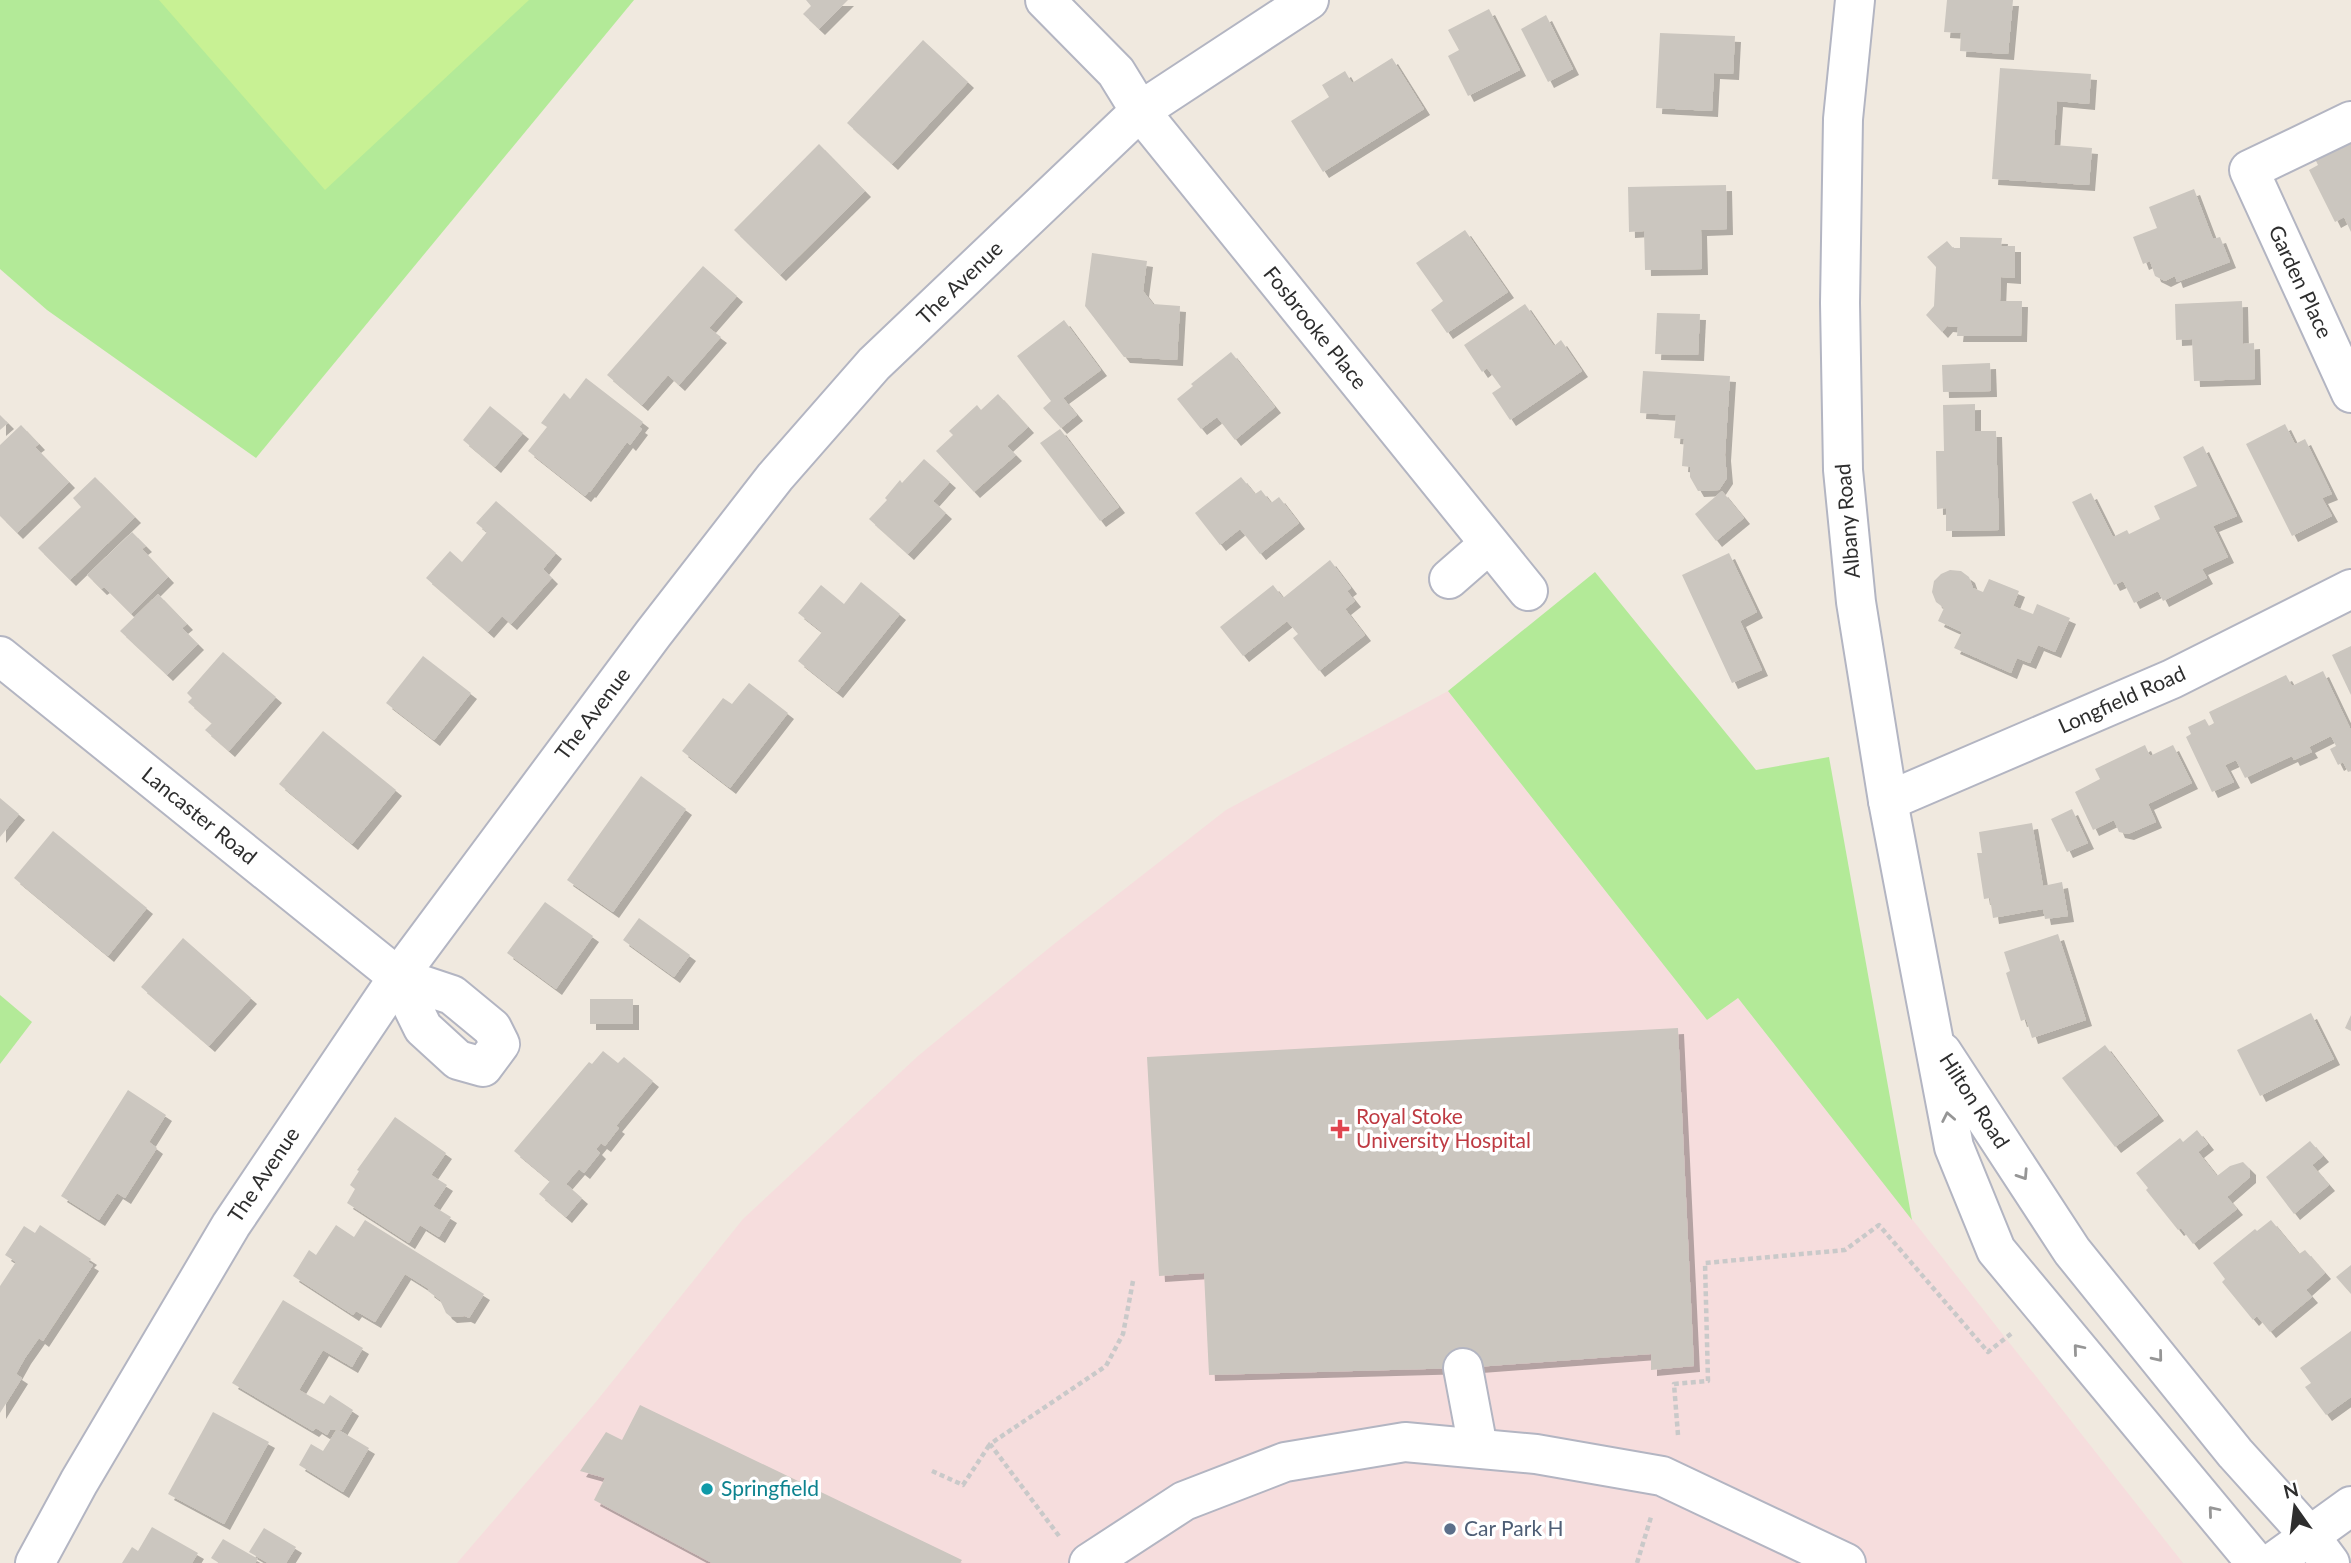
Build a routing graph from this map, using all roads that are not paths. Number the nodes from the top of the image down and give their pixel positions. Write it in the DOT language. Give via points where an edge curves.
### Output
graph roads {
  1 [pos="1045,0"];
  2 [pos="1309,0"];
  3 [pos="1855,0"];
  4 [pos="1140,111"];
  5 [pos="2351,121"];
  6 [pos="2351,393"];
  7 [pos="1489,544"];
  8 [pos="1449,579"];
  9 [pos="2351,589"];
  10 [pos="1528,592"];
  11 [pos="0,656"];
  12 [pos="1888,801"];
  13 [pos="398,977"];
  14 [pos="1932,1035"];
  15 [pos="1463,1368"];
  16 [pos="1478,1448"];
  17 [pos="2351,1506"];
  18 [pos="2320,1549"];
  19 [pos="35,1563"];
  20 [pos="1088,1563"];
  21 [pos="1846,1563"];
  22 [pos="2256,1563"];
  23 [pos="2272,1563"];
  1 -- 4 [label="street, Fosbrooke Place" via="1116,72"];
  2 -- 4 [label="street, The Avenue"];
  3 -- 12 [label="street, Albany Road" via="1843,132 1843,470 1856,603"];
  4 -- 7 [label="street, Fosbrooke Place"];
  4 -- 13 [label="street, The Avenue" via="874,364 775,477"];
  5 -- 6 [label="street, Garden Place" via="2249,170"];
  7 -- 8 [label="street"];
  7 -- 10 [label="street, Fosbrooke Place"];
  9 -- 12 [label="street, Longfield Road" via="2172,679"];
  11 -- 13 [label="street, Lancaster Road"];
  12 -- 14 [label="street, Albany Road"];
  13 -- 19 [label="street, The Avenue" via="231,1225"];
  14 -- 18 [label="street, Hilton Road, one-way" via="2072,1251 2235,1453"];
  22 -- 14 [label="street, Hilton Road, one-way" via="1996,1250 1954,1147"];
  15 -- 16 [label="street"];
  16 -- 20 [label="street" via="1405,1441 1285,1462 1184,1501"];
  16 -- 21 [label="street" via="1662,1476"];
  17 -- 18 [label="street"];
  18 -- 23 [label="street"];
}
